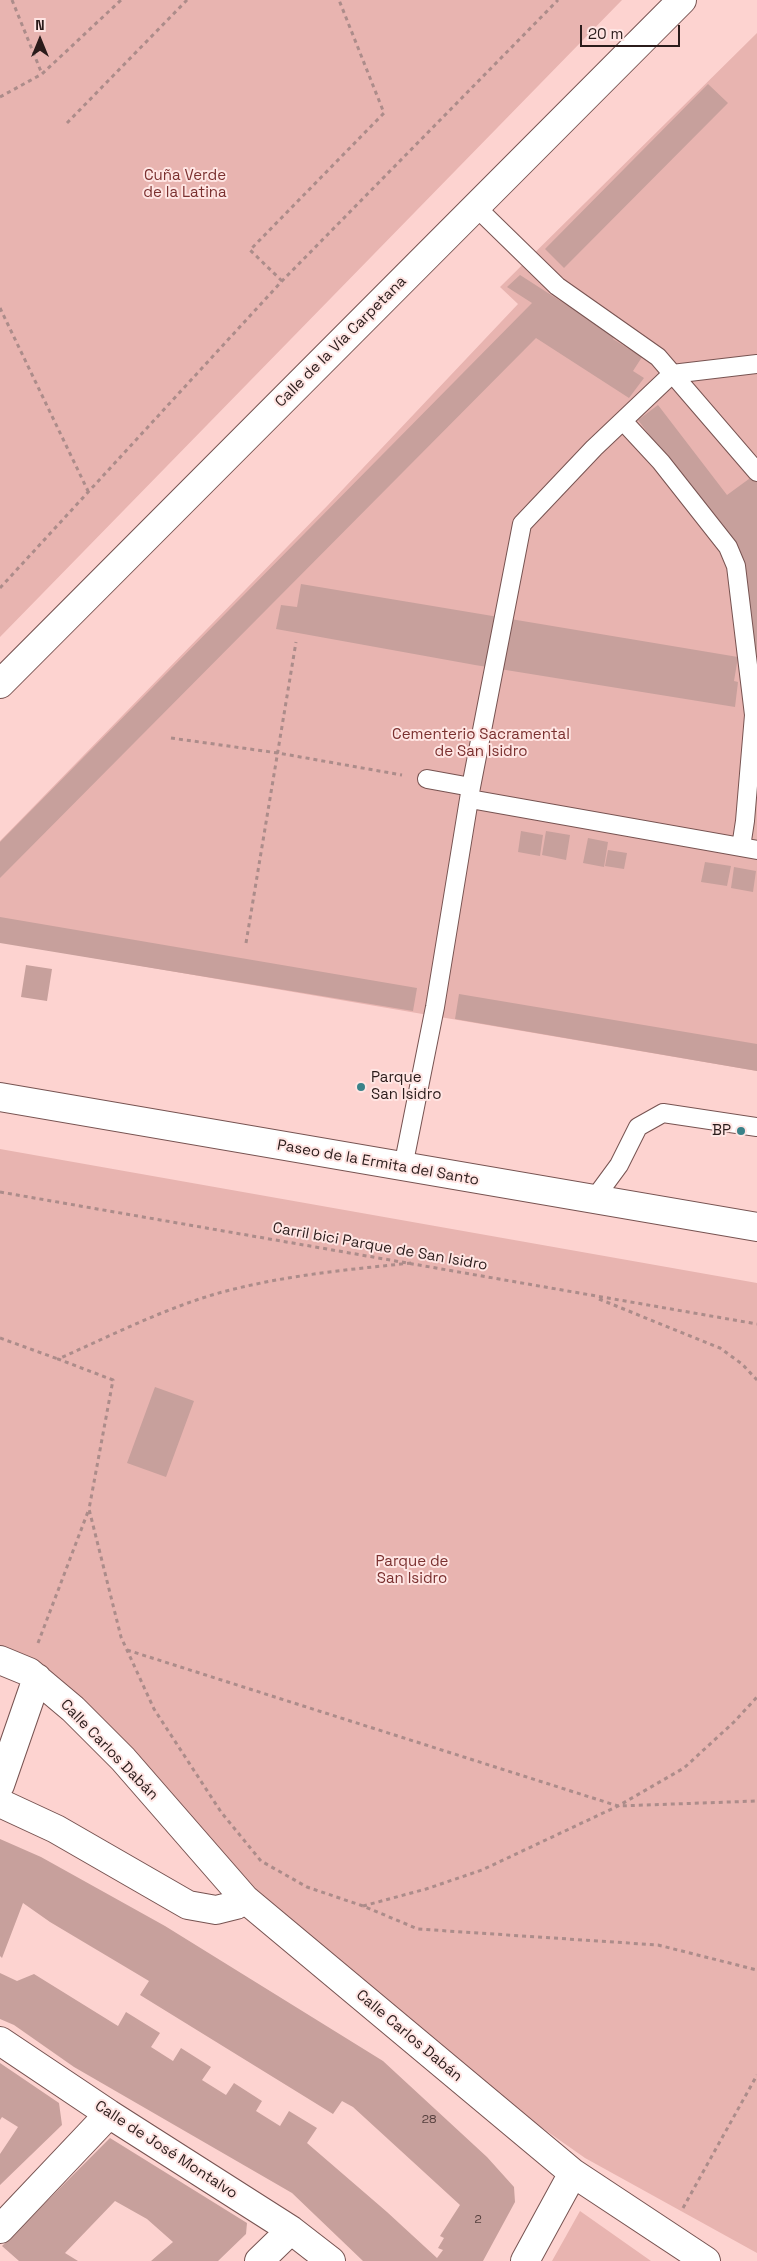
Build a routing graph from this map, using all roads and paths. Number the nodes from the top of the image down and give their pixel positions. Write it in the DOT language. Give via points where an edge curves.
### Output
graph roads {
  1 [pos="12,0"];
  2 [pos="120,0"];
  3 [pos="186,0"];
  4 [pos="339,0"];
  5 [pos="558,0"];
  6 [pos="682,0"];
  7 [pos="42,74"];
  8 [pos="0,97"];
  9 [pos="67,123"];
  10 [pos="476,207"];
  11 [pos="282,281"];
  12 [pos="0,308"];
  13 [pos="757,364"];
  14 [pos="672,374"];
  15 [pos="623,421"];
  16 [pos="757,472"];
  17 [pos="88,491"];
  18 [pos="0,588"];
  19 [pos="296,642"];
  20 [pos="0,684"];
  21 [pos="171,738"];
  22 [pos="278,753"];
  23 [pos="427,780"];
  24 [pos="470,793"];
  25 [pos="749,848"];
  26 [pos="246,943"];
  27 [pos="0,1097"];
  28 [pos="757,1127"];
  29 [pos="404,1167"];
  30 [pos="0,1192"];
  31 [pos="594,1200"];
  32 [pos="757,1227"];
  33 [pos="411,1263"];
  34 [pos="593,1297"];
  35 [pos="757,1324"];
  36 [pos="0,1338"];
  37 [pos="58,1359"];
  38 [pos="757,1380"];
  39 [pos="89,1508"];
  40 [pos="127,1650"];
  41 [pos="0,1660"];
  42 [pos="33,1667"];
  43 [pos="757,1697"];
  44 [pos="0,1786"];
  45 [pos="757,1801"];
  46 [pos="0,1803"];
  47 [pos="618,1806"];
  48 [pos="245,1899"];
  49 [pos="363,1906"];
  50 [pos="757,1970"];
  51 [pos="0,2041"];
  52 [pos="757,2075"];
  53 [pos="109,2114"];
  54 [pos="573,2173"];
  55 [pos="0,2229"];
  56 [pos="291,2230"];
  57 [pos="667,2235"];
  58 [pos="258,2261"];
  59 [pos="331,2261"];
  60 [pos="525,2261"];
  61 [pos="706,2261"];
  1 -- 7 [label="path"];
  2 -- 7 [label="path"];
  3 -- 9 [label="path"];
  4 -- 11 [label="path" via="384,112 250,250"];
  5 -- 11 [label="path"];
  6 -- 10 [label="street, Calle de la Vía Carpetana"];
  7 -- 8 [label="path"];
  10 -- 14 [label="lane" via="557,286 658,357"];
  10 -- 20 [label="street, Calle de la Vía Carpetana"];
  11 -- 17 [label="path"];
  12 -- 17 [label="path"];
  13 -- 14 [label="lane"];
  14 -- 15 [label="lane"];
  14 -- 16 [label="lane"];
  15 -- 24 [label="lane" via="522,524"];
  15 -- 25 [label="lane" via="661,462 728,547 736,566 754,715 745,820"];
  17 -- 18 [label="path"];
  19 -- 22 [label="path"];
  21 -- 22 [label="path"];
  22 -- 23 [label="path"];
  22 -- 26 [label="path"];
  23 -- 24 [label="lane"];
  24 -- 25 [label="lane"];
  24 -- 29 [label="lane" via="435,1008"];
  27 -- 29 [label="street, Paseo de la Ermita del Santo"];
  28 -- 31 [label="lane" via="663,1114 638,1127 619,1164"];
  29 -- 31 [label="street, Paseo de la Ermita del Santo"];
  30 -- 33 [label="path, Carril bici Parque de San Isidro"];
  31 -- 32 [label="street, Paseo de la Ermita del Santo"];
  33 -- 34 [label="path, Carril bici Parque de San Isidro"];
  33 -- 37 [label="path" via="270,1280 212,1295 168,1310"];
  34 -- 35 [label="path, Carril bici Parque de San Isidro"];
  34 -- 38 [label="path" via="720,1348"];
  36 -- 37 [label="path"];
  37 -- 39 [label="path" via="113,1380"];
  39 -- 40 [label="path" via="118,1628"];
  39 -- 42 [label="path"];
  40 -- 47 [label="path"];
  40 -- 49 [label="path" via="154,1709 221,1812 261,1861 307,1887"];
  41 -- 42 [label="street, Calle Carlos Dabán"];
  42 -- 44 [label="street"];
  42 -- 48 [label="street, Calle Carlos Dabán" via="123,1759"];
  43 -- 47 [label="path" via="684,1768"];
  45 -- 47 [label="path"];
  46 -- 48 [label="street" via="56,1829 188,1905 216,1910"];
  47 -- 49 [label="path" via="482,1870"];
  48 -- 54 [label="street, Calle Carlos Dabán"];
  49 -- 50 [label="path" via="418,1928 658,1945"];
  51 -- 53 [label="street, Calle de José Montalvo"];
  52 -- 57 [label="path"];
  53 -- 55 [label="street"];
  53 -- 56 [label="street, Calle de José Montalvo"];
  54 -- 57 [label="street, Calle Carlos Dabán"];
  54 -- 60 [label="street"];
  56 -- 58 [label="street"];
  56 -- 59 [label="street, Calle de José Montalvo"];
  57 -- 61 [label="street, Calle Carlos Dabán"];
}
